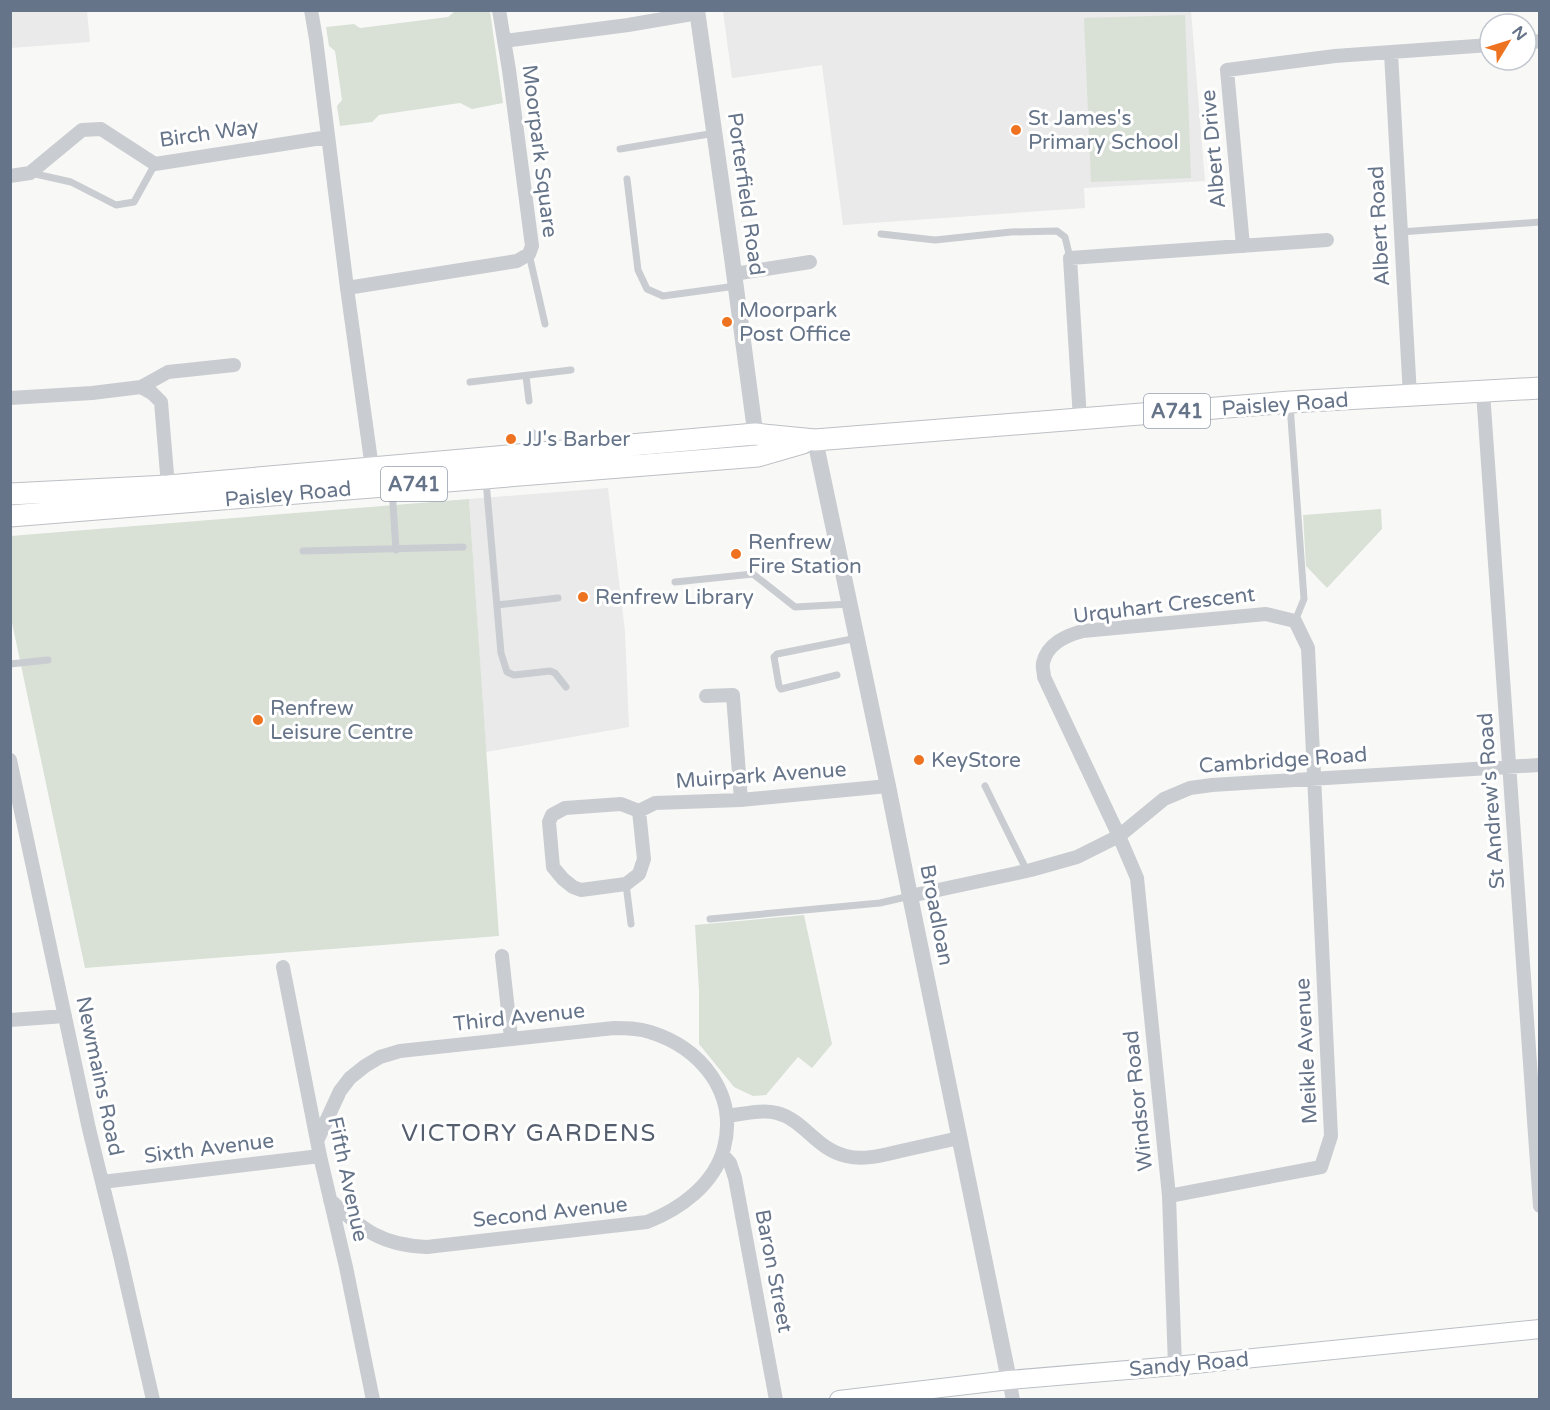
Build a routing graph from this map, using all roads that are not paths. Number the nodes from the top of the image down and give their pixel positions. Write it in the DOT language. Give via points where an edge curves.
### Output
graph roads {
  1 [pos="311,10"];
  2 [pos="499,10"];
  3 [pos="697,12"];
  4 [pos="504,41"];
  5 [pos="1478,46"];
  6 [pos="1391,53"];
  7 [pos="715,133"];
  8 [pos="328,137"];
  9 [pos="620,149"];
  10 [pos="155,164"];
  11 [pos="30,173"];
  12 [pos="10,177"];
  13 [pos="627,179"];
  14 [pos="1539,222"];
  15 [pos="1400,231"];
  16 [pos="881,234"];
  17 [pos="1327,240"];
  18 [pos="1243,246"];
  19 [pos="529,254"];
  20 [pos="1070,258"];
  21 [pos="810,262"];
  22 [pos="735,280"];
  23 [pos="347,288"];
  24 [pos="545,324"];
  25 [pos="234,365"];
  26 [pos="571,370"];
  27 [pos="526,376"];
  28 [pos="470,382"];
  29 [pos="141,387"];
  30 [pos="1539,388"];
  31 [pos="1483,392"];
  32 [pos="1410,396"];
  33 [pos="10,398"];
  34 [pos="529,401"];
  35 [pos="1290,402"];
  36 [pos="1080,419"];
  37 [pos="755,434"];
  38 [pos="815,440"];
  39 [pos="681,441"];
  40 [pos="758,456"];
  41 [pos="685,462"];
  42 [pos="372,468"];
  43 [pos="486,478"];
  44 [pos="168,486"];
  45 [pos="392,486"];
  46 [pos="10,494"];
  47 [pos="10,516"];
  48 [pos="463,547"];
  49 [pos="396,550"];
  50 [pos="303,551"];
  51 [pos="675,582"];
  52 [pos="558,598"];
  53 [pos="850,604"];
  54 [pos="496,605"];
  55 [pos="1295,621"];
  56 [pos="857,639"];
  57 [pos="48,660"];
  58 [pos="10,664"];
  59 [pos="837,675"];
  60 [pos="566,687"];
  61 [pos="706,696"];
  62 [pos="10,760"];
  63 [pos="1539,765"];
  64 [pos="1510,767"];
  65 [pos="1314,778"];
  66 [pos="888,786"];
  67 [pos="985,786"];
  68 [pos="741,800"];
  69 [pos="639,811"];
  70 [pos="1119,836"];
  71 [pos="1027,871"];
  72 [pos="626,884"];
  73 [pos="910,896"];
  74 [pos="710,919"];
  75 [pos="631,924"];
  76 [pos="502,956"];
  77 [pos="283,967"];
  78 [pos="65,1016"];
  79 [pos="10,1020"];
  80 [pos="511,1038"];
  81 [pos="727,1116"];
  82 [pos="959,1138"];
  83 [pos="317,1141"];
  84 [pos="722,1154"];
  85 [pos="320,1156"];
  86 [pos="102,1182"];
  87 [pos="1169,1196"];
  88 [pos="330,1200"];
  89 [pos="1539,1206"];
  90 [pos="1539,1329"];
  91 [pos="1175,1366"];
  92 [pos="1009,1380"];
  93 [pos="153,1400"];
  94 [pos="373,1400"];
  95 [pos="776,1400"];
  96 [pos="839,1400"];
  97 [pos="1013,1400"];
  1 -- 8 [label="street"];
  2 -- 4 [label="street, Moorpark Square"];
  3 -- 4 [label="street"];
  3 -- 7 [label="street, Porterfield Road"];
  4 -- 19 [label="street, Moorpark Square" via="532,246"];
  5 -- 6 [label="street"];
  6 -- 15 [label="street, Albert Road"];
  6 -- 18 [label="street, Albert Drive" via="1227,70"];
  7 -- 9 [label="lane"];
  7 -- 22 [label="street, Porterfield Road"];
  8 -- 10 [label="street, Birch Way"];
  8 -- 23 [label="street"];
  10 -- 11 [label="street, Birch Way" via="101,129 82,130"];
  10 -- 11 [label="lane" via="134,202 116,205 71,182"];
  11 -- 12 [label="street, Birch Way"];
  13 -- 22 [label="lane" via="638,270 647,289 663,296"];
  14 -- 15 [label="lane"];
  15 -- 32 [label="street, Albert Road"];
  16 -- 20 [label="lane" via="935,240 1057,231 1065,237"];
  17 -- 18 [label="street"];
  18 -- 20 [label="street"];
  19 -- 23 [label="street, Moorpark Square" via="517,261"];
  19 -- 24 [label="lane"];
  20 -- 36 [label="street"];
  21 -- 22 [label="street"];
  22 -- 37 [label="street, Porterfield Road"];
  23 -- 42 [label="street"];
  25 -- 29 [label="street" via="168,372"];
  26 -- 27 [label="lane"];
  27 -- 28 [label="lane"];
  27 -- 34 [label="lane"];
  29 -- 33 [label="street"];
  29 -- 44 [label="street" via="161,402"];
  30 -- 31 [label="main road, Paisley Road / A741"];
  31 -- 32 [label="main road, Paisley Road / A741"];
  31 -- 64 [label="street, St Andrew's Road"];
  32 -- 35 [label="main road, Paisley Road / A741"];
  35 -- 36 [label="main road, Paisley Road / A741"];
  35 -- 55 [label="lane" via="1304,599"];
  36 -- 38 [label="main road, Paisley Road / A741"];
  37 -- 38 [label="main road, Paisley Road / A741"];
  37 -- 39 [label="main road, Paisley Road / A741"];
  37 -- 40 [label="street, Porterfield Road"];
  38 -- 40 [label="main road, Paisley Road / A741"];
  38 -- 53 [label="street, Broadloan"];
  39 -- 41 [label="lane"];
  39 -- 42 [label="main road, Paisley Road / A741" via="534,443"];
  40 -- 41 [label="main road, Paisley Road / A741"];
  41 -- 43 [label="main road, Paisley Road / A741"];
  42 -- 44 [label="main road, Paisley Road / A741"];
  42 -- 45 [label="street"];
  43 -- 45 [label="main road, Paisley Road / A741"];
  43 -- 54 [label="lane"];
  44 -- 46 [label="main road, Paisley Road / A741"];
  45 -- 47 [label="main road, Paisley Road / A741"];
  45 -- 49 [label="lane"];
  48 -- 49 [label="lane"];
  49 -- 50 [label="lane"];
  51 -- 53 [label="lane" via="753,574 795,607"];
  52 -- 54 [label="lane"];
  53 -- 56 [label="street, Broadloan"];
  54 -- 60 [label="lane" via="507,672 514,675 550,671"];
  55 -- 65 [label="street" via="1308,648"];
  55 -- 70 [label="street, Urquhart Crescent" via="1266,614 1083,631 1059,641 1048,652 1043,664 1044,677"];
  56 -- 59 [label="lane" via="774,657 781,689"];
  56 -- 66 [label="street, Broadloan"];
  57 -- 58 [label="lane"];
  61 -- 68 [label="street" via="733,694"];
  62 -- 78 [label="street, Newmains Road"];
  63 -- 64 [label="street, Cambridge Road"];
  64 -- 65 [label="street, Cambridge Road"];
  64 -- 89 [label="street, St Andrew's Road"];
  65 -- 70 [label="street, Cambridge Road" via="1190,788 1164,799"];
  65 -- 87 [label="street, Meikle Avenue" via="1331,1136 1321,1167"];
  66 -- 68 [label="street, Muirpark Avenue"];
  66 -- 73 [label="street, Broadloan"];
  67 -- 71 [label="lane"];
  68 -- 69 [label="street, Muirpark Avenue" via="655,803"];
  69 -- 72 [label="street" via="644,859 639,874"];
  69 -- 72 [label="street" via="621,804 565,808 552,815 549,822 553,867 562,879 581,890"];
  70 -- 71 [label="street, Cambridge Road" via="1077,857"];
  70 -- 87 [label="street, Windsor Road" via="1137,878"];
  71 -- 73 [label="street, Cambridge Road"];
  72 -- 75 [label="lane"];
  73 -- 74 [label="lane" via="880,903"];
  73 -- 82 [label="street, Broadloan"];
  76 -- 80 [label="street"];
  77 -- 83 [label="street, Fifth Avenue"];
  78 -- 79 [label="street"];
  78 -- 86 [label="street, Newmains Road"];
  80 -- 81 [label="street, Third Avenue" via="614,1028 649,1031 678,1044 705,1066 724,1099"];
  80 -- 83 [label="street, Third Avenue" via="400,1051 380,1057 350,1078 340,1091"];
  81 -- 82 [label="street" via="760,1112 784,1115 819,1144 847,1157 874,1157"];
  81 -- 84 [label="street, Second Avenue"];
  82 -- 92 [label="street, Broadloan"];
  83 -- 85 [label="street, Fifth Avenue"];
  84 -- 88 [label="street, Second Avenue" via="696,1193 647,1222 407,1246 386,1241 355,1223"];
  84 -- 95 [label="street, Baron Street" via="735,1178"];
  85 -- 86 [label="street, Sixth Avenue"];
  85 -- 88 [label="street, Fifth Avenue"];
  86 -- 93 [label="street, Newmains Road"];
  87 -- 91 [label="street, Windsor Road"];
  88 -- 94 [label="street, Fifth Avenue"];
  90 -- 91 [label="main road, Sandy Road"];
  91 -- 92 [label="main road, Sandy Road"];
  92 -- 96 [label="main road, Sandy Road"];
  92 -- 97 [label="street, Broadloan"];
}
